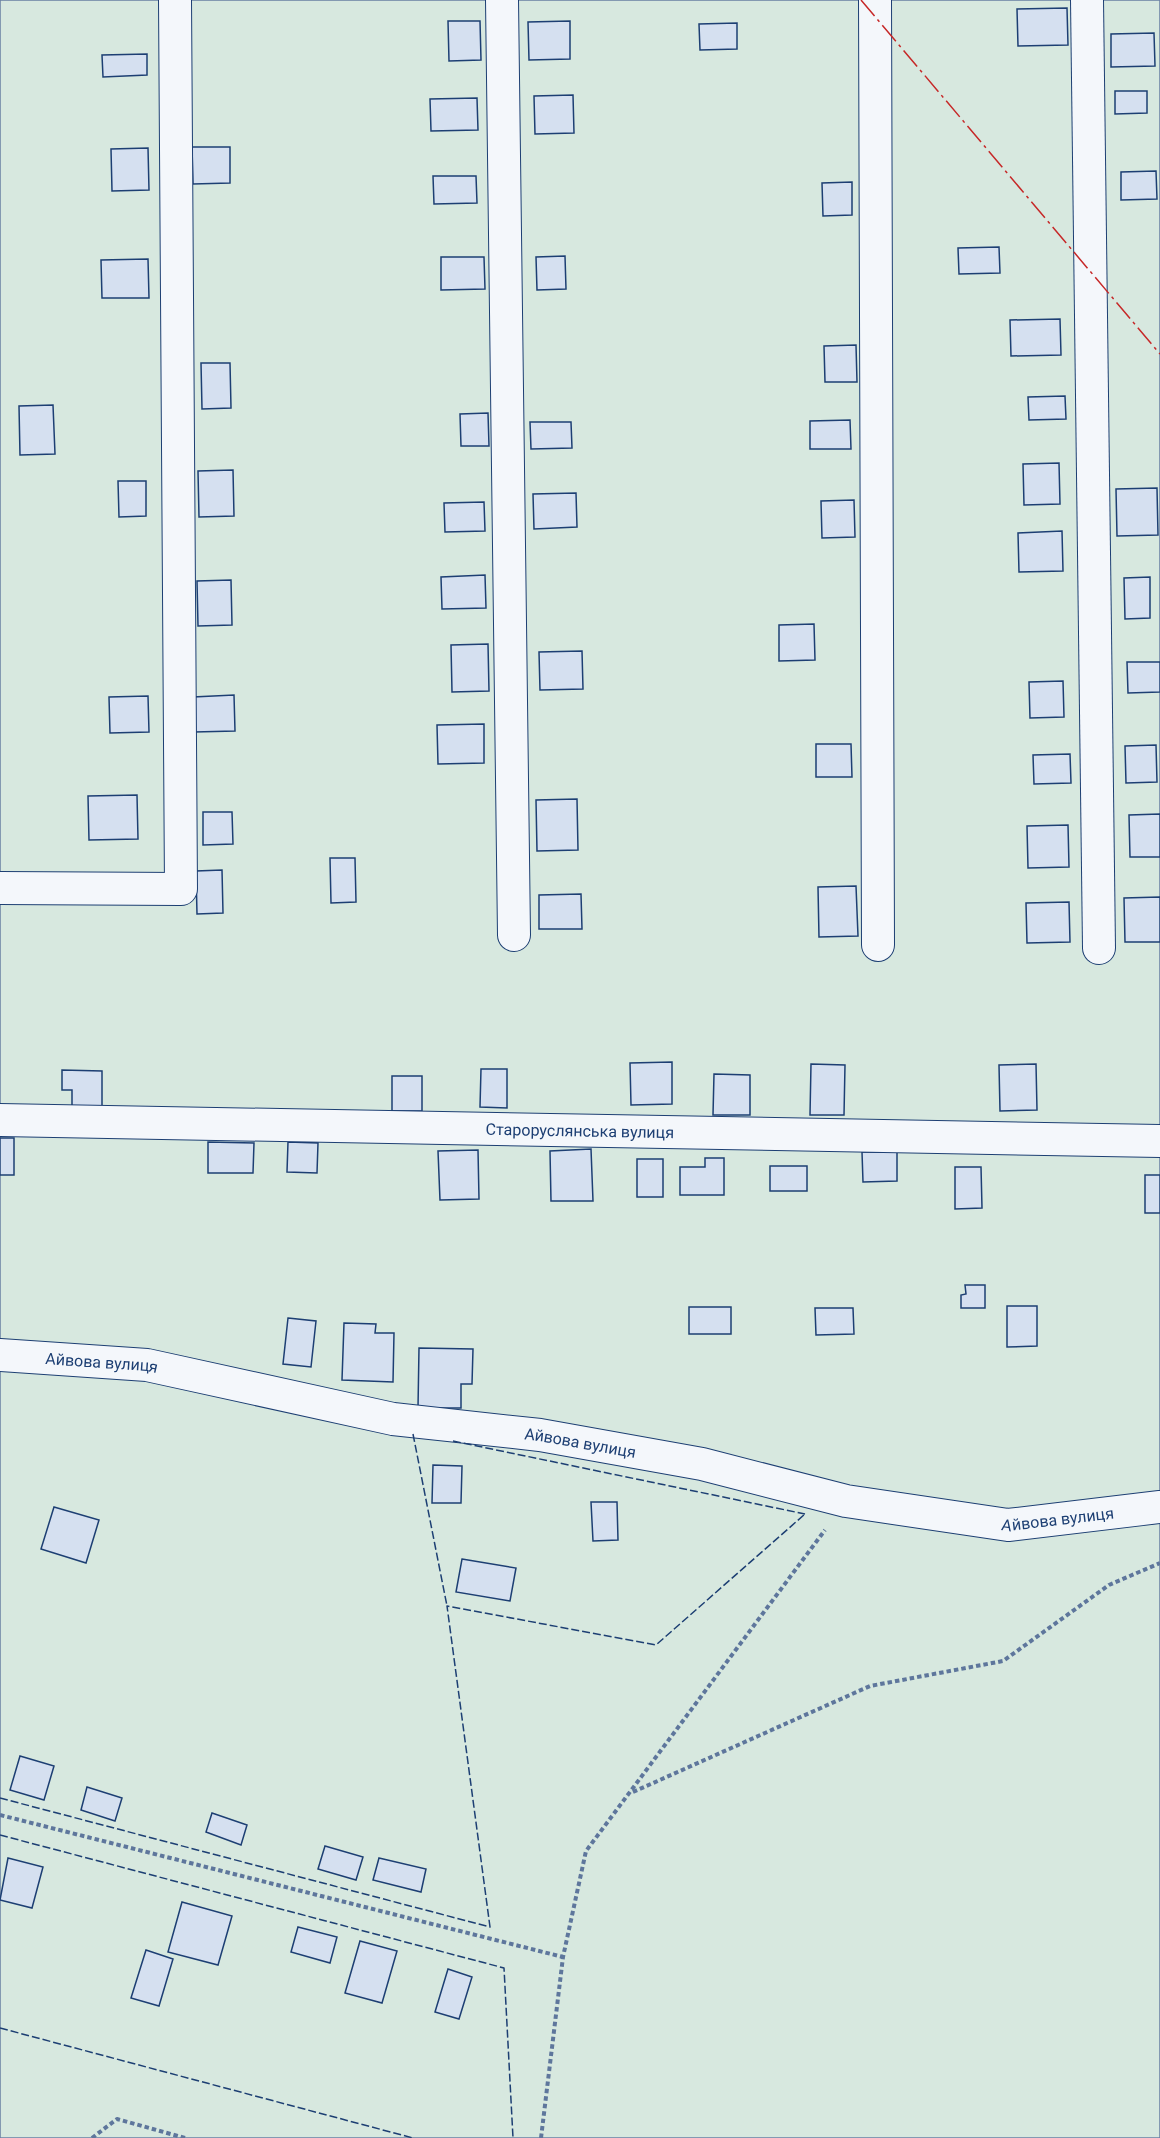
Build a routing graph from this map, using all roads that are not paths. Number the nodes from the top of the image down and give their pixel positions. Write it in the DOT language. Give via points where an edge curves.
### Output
graph roads {
  1 [pos="176,0"];
  2 [pos="502,0"];
  3 [pos="875,0"];
  4 [pos="1087,0"];
  5 [pos="0,888"];
  6 [pos="514,935"];
  7 [pos="878,945"];
  8 [pos="1099,948"];
  9 [pos="0,1120"];
  10 [pos="1160,1141"];
  11 [pos="0,1355"];
  12 [pos="1160,1507"];
  1 -- 5 [label="street" via="181,889"];
  2 -- 6 [label="street"];
  3 -- 7 [label="street"];
  4 -- 8 [label="street"];
  9 -- 10 [label="street, Староруслянська вулиця"];
  11 -- 12 [label="street, Айвова вулиця" via="147,1365 393,1419 540,1435 702,1464 846,1501 1008,1525"];
}
